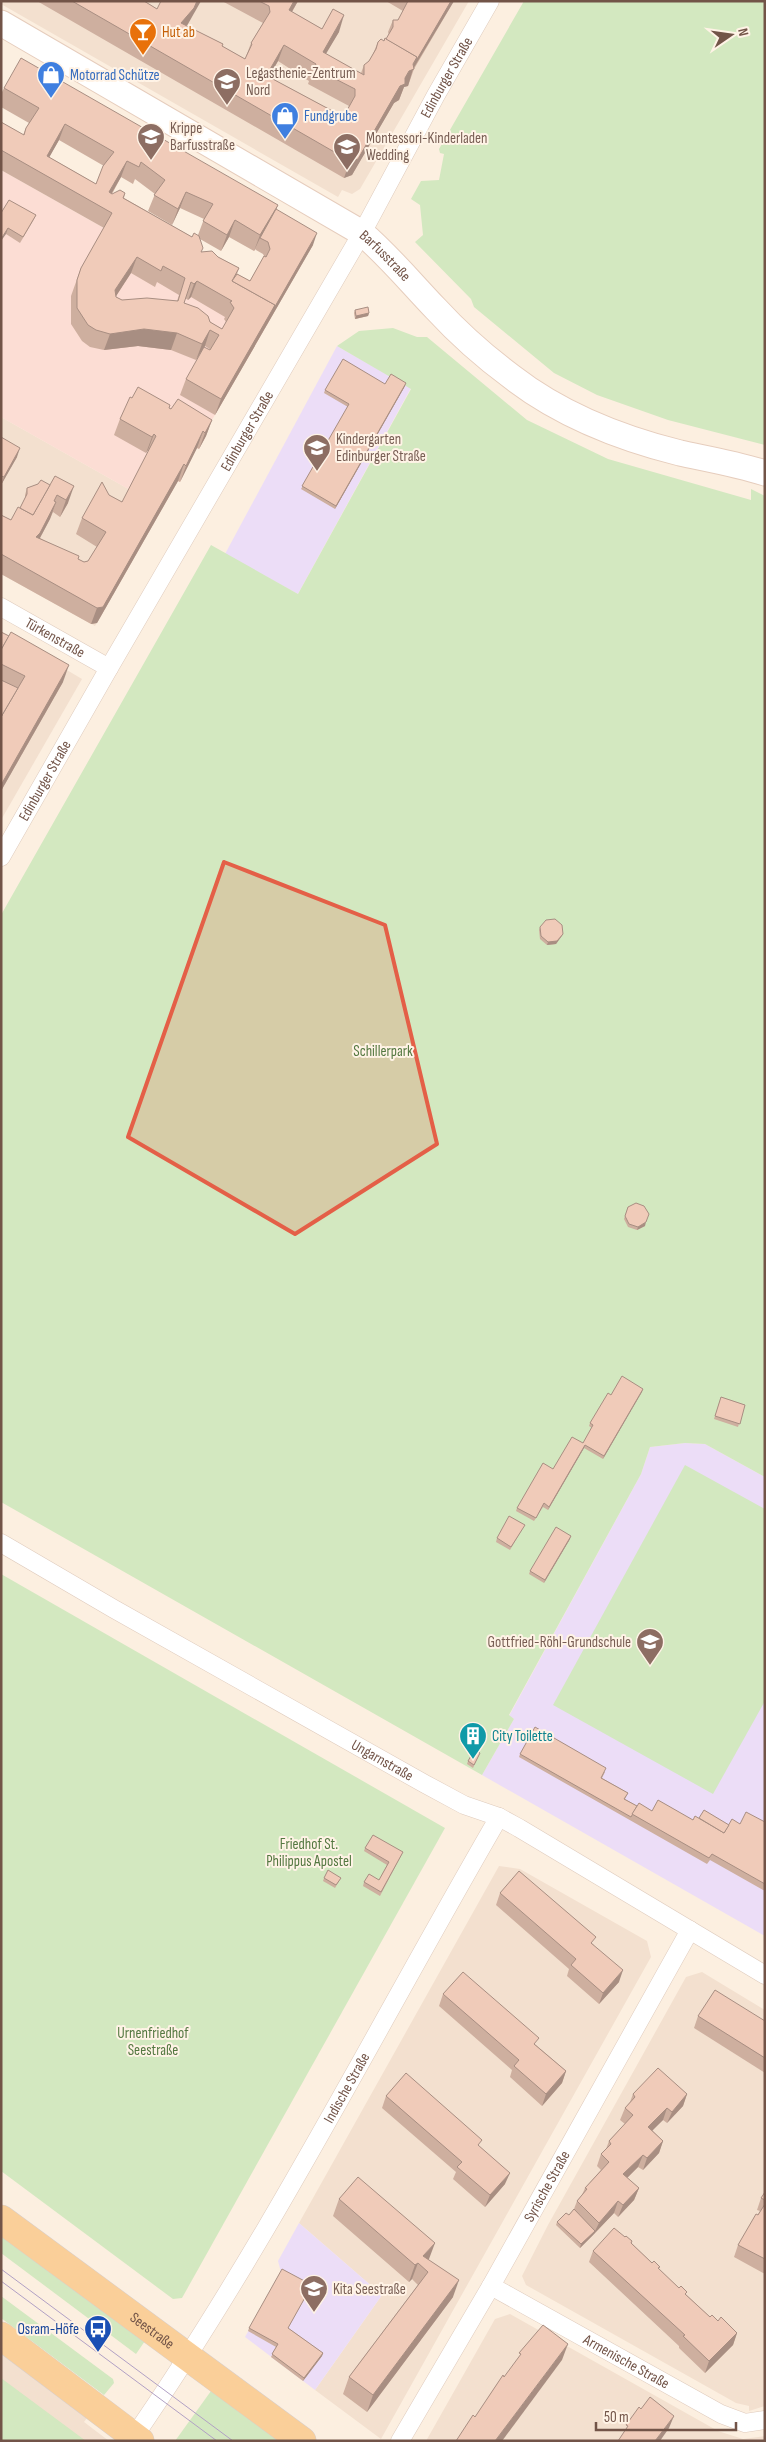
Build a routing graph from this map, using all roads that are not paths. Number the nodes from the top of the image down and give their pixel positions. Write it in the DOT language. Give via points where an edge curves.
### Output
graph roads {
  1 [pos="490,1"];
  2 [pos="1,23"];
  3 [pos="362,234"];
  4 [pos="765,473"];
  5 [pos="1,607"];
  6 [pos="109,668"];
  7 [pos="1,857"];
  8 [pos="1,1543"];
  9 [pos="499,1817"];
  10 [pos="690,1930"];
  11 [pos="765,1975"];
  12 [pos="1,2220"];
  13 [pos="491,2286"];
  14 [pos="1,2336"];
  15 [pos="188,2357"];
  16 [pos="765,2420"];
  17 [pos="135,2439"];
  18 [pos="302,2441"];
  19 [pos="400,2441"];
  1 -- 3 [label="street, Edinburger Straße"];
  2 -- 3 [label="main road, Barfusstraße"];
  3 -- 4 [label="main road, Barfusstraße" via="388,255 480,352 552,404 613,433"];
  3 -- 6 [label="street, Edinburger Straße"];
  5 -- 6 [label="street, Türkenstraße"];
  6 -- 7 [label="street, Edinburger Straße"];
  8 -- 9 [label="street, Ungarnstraße" via="425,1784 464,1805"];
  9 -- 10 [label="street, Ungarnstraße"];
  9 -- 15 [label="street, Indische Straße" via="239,2276"];
  10 -- 11 [label="street, Ungarnstraße"];
  10 -- 13 [label="street, Syrische Straße"];
  12 -- 15 [label="main road, Seestraße"];
  13 -- 16 [label="street, Armenische Straße" via="721,2414 745,2423"];
  13 -- 19 [label="street, Syrische Straße"];
  14 -- 17 [label="main road"];
  15 -- 17 [label="street, Indische Straße"];
  15 -- 18 [label="main road, Seestraße"];
}
